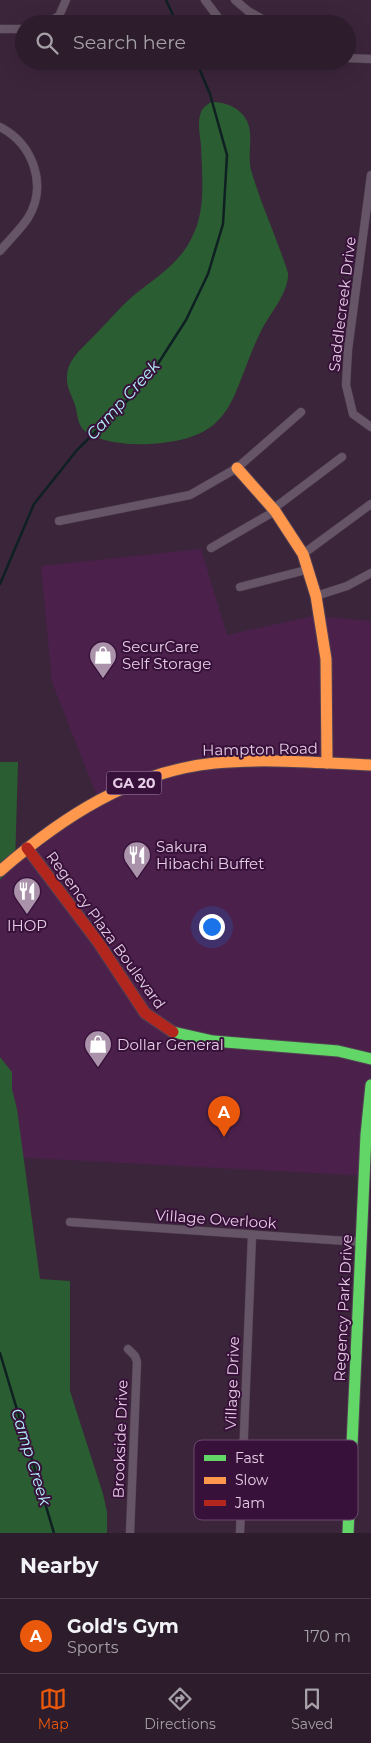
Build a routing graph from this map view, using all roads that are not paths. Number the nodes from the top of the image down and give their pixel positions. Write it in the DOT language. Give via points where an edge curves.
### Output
graph roads {
  1 [pos="66,0"];
  2 [pos="205,0"];
  3 [pos="235,0"];
  4 [pos="59,15"];
  5 [pos="216,15"];
  6 [pos="255,15"];
  7 [pos="0,29"];
  8 [pos="15,29"];
  9 [pos="356,58"];
  10 [pos="371,59"];
  11 [pos="0,126"];
  12 [pos="371,175"];
  13 [pos="0,251"];
  14 [pos="301,412"];
  15 [pos="371,427"];
  16 [pos="342,457"];
  17 [pos="237,468"];
  18 [pos="371,504"];
  19 [pos="274,510"];
  20 [pos="59,521"];
  21 [pos="211,548"];
  22 [pos="303,554"];
  23 [pos="306,570"];
  24 [pos="371,573"];
  25 [pos="240,587"];
  26 [pos="316,596"];
  27 [pos="327,763"];
  28 [pos="371,765"];
  29 [pos="27,848"];
  30 [pos="0,871"];
  31 [pos="371,1059"];
  32 [pos="371,1084"];
  33 [pos="70,1222"];
  34 [pos="252,1235"];
  35 [pos="361,1242"];
  36 [pos="128,1348"];
  37 [pos="244,1440"];
  38 [pos="352,1440"];
  39 [pos="241,1520"];
  40 [pos="349,1520"];
  41 [pos="130,1533"];
  42 [pos="240,1533"];
  43 [pos="348,1533"];
  1 -- 4 [label="street"];
  2 -- 5 [label="street"];
  3 -- 6 [label="street"];
  7 -- 8 [label="street"];
  9 -- 10 [label="street"];
  11 -- 13 [label="street" via="26,149 34,165 36,187 28,218"];
  12 -- 15 [label="street, Saddlecreek Drive" via="353,301 346,385 353,414"];
  14 -- 17 [label="street"];
  16 -- 19 [label="street"];
  17 -- 19 [label="street"];
  17 -- 20 [label="street" via="190,495"];
  18 -- 22 [label="street"];
  19 -- 21 [label="street"];
  19 -- 22 [label="street"];
  22 -- 23 [label="street"];
  23 -- 25 [label="street"];
  23 -- 26 [label="street"];
  24 -- 26 [label="street" via="347,586"];
  26 -- 27 [label="street" via="326,659"];
  27 -- 28 [label="street, Hampton Road / GA 20"];
  27 -- 29 [label="street, Hampton Road / GA 20" via="230,762 189,766 161,773 120,788 94,802"];
  29 -- 30 [label="street, Hampton Road / GA 20"];
  29 -- 31 [label="street, Regency Plaza Boulevard" via="98,942 145,1013 164,1028 213,1041 338,1051"];
  32 -- 35 [label="street, Regency Park Drive"];
  33 -- 34 [label="street, Village Overlook"];
  34 -- 35 [label="street, Village Overlook"];
  34 -- 37 [label="street, Village Drive"];
  35 -- 38 [label="street, Regency Park Drive"];
  36 -- 41 [label="street, Brookside Drive" via="136,1362"];
  39 -- 42 [label="street, Village Drive"];
  40 -- 43 [label="street, Regency Park Drive"];
}
